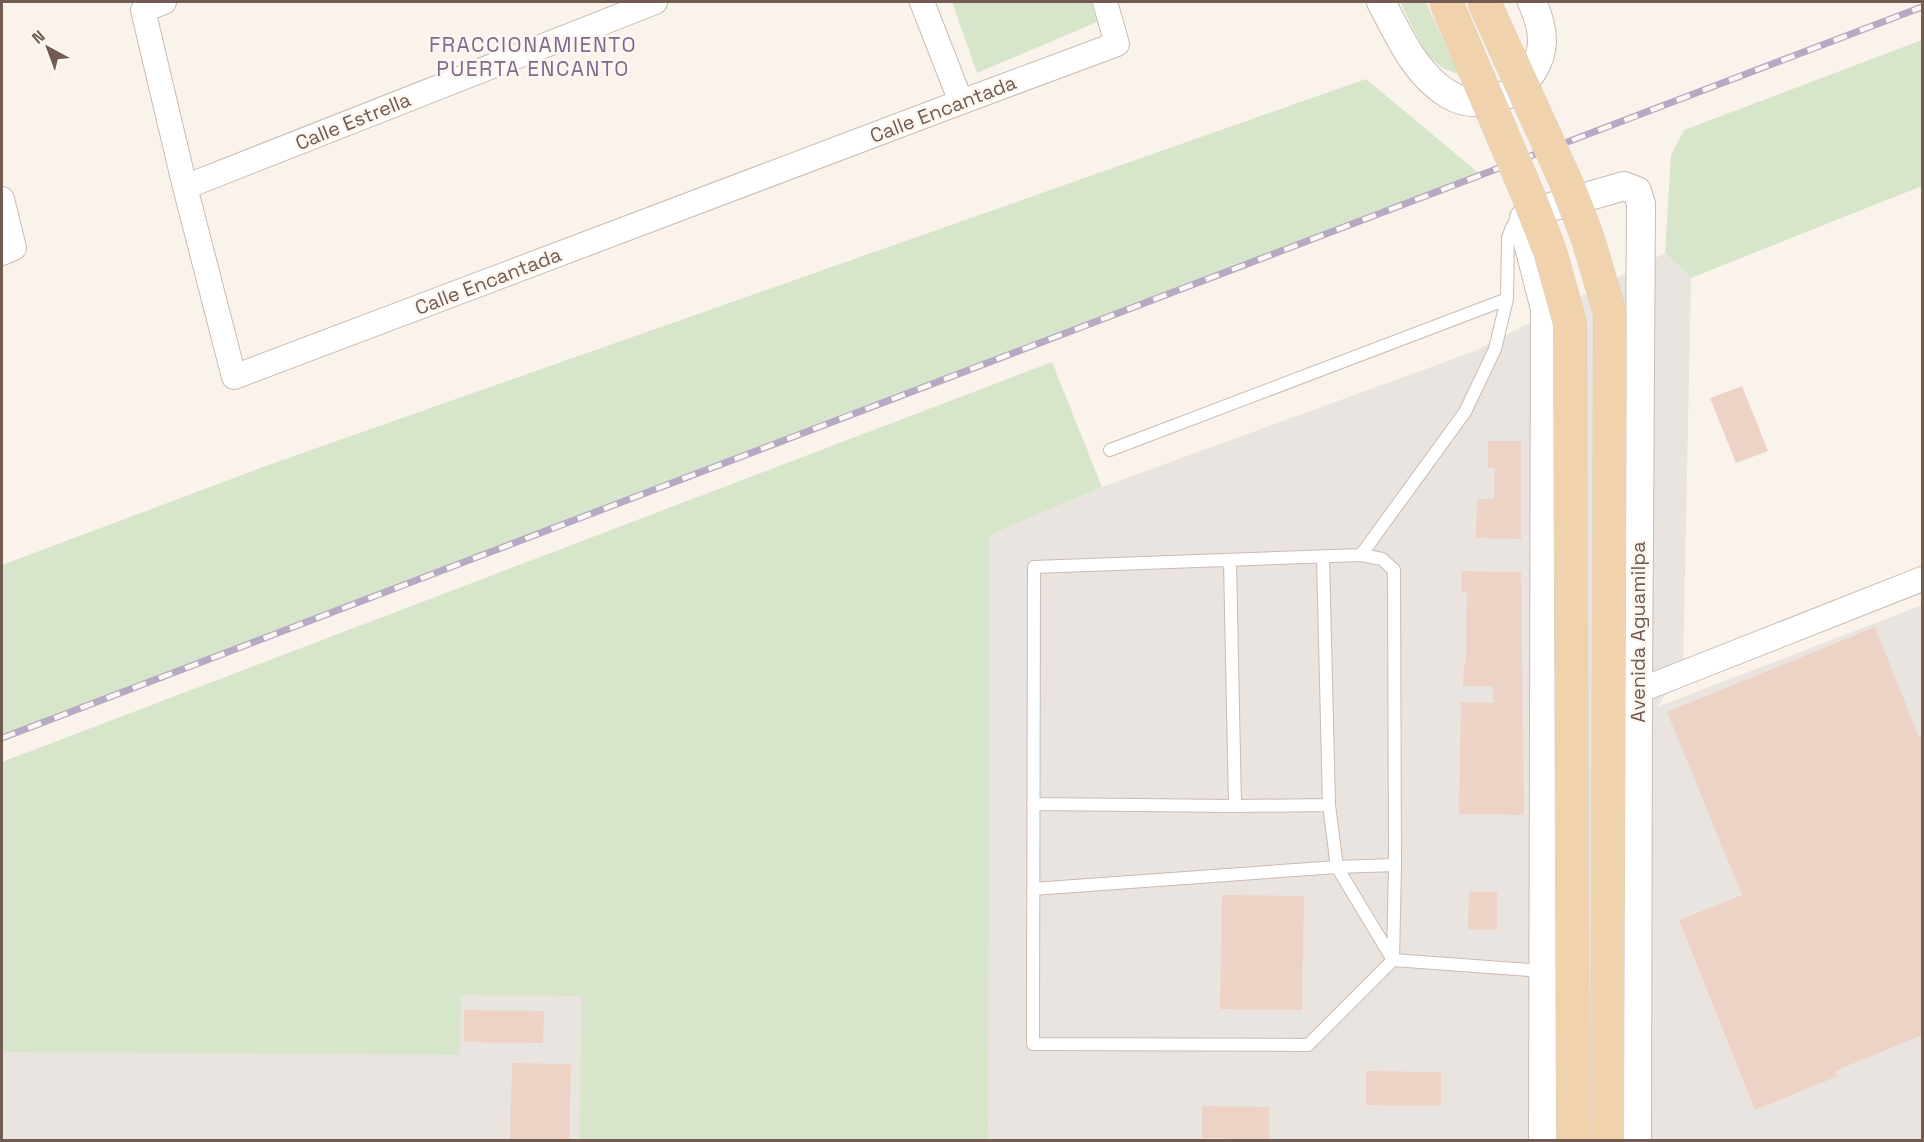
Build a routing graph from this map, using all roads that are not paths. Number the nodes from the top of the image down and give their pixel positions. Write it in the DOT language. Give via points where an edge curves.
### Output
graph roads {
  1 [pos="164,2"];
  2 [pos="655,2"];
  3 [pos="922,2"];
  4 [pos="1105,2"];
  5 [pos="1381,2"];
  6 [pos="1446,2"];
  7 [pos="1485,2"];
  8 [pos="1532,2"];
  9 [pos="961,102"];
  10 [pos="185,187"];
  11 [pos="2,200"];
  12 [pos="1523,223"];
  13 [pos="8,250"];
  14 [pos="1507,299"];
  15 [pos="1110,450"];
  16 [pos="1361,555"];
  17 [pos="1323,557"];
  18 [pos="1230,561"];
  19 [pos="1923,579"];
  20 [pos="1638,691"];
  21 [pos="1033,804"];
  22 [pos="1329,805"];
  23 [pos="1235,806"];
  24 [pos="1395,865"];
  25 [pos="1337,867"];
  26 [pos="1033,889"];
  27 [pos="1393,960"];
  28 [pos="1543,971"];
  29 [pos="1543,1140"];
  30 [pos="1573,1140"];
  31 [pos="1607,1140"];
  32 [pos="1637,1140"];
  1 -- 10 [label="street, Calle Encantada" via="143,10"];
  2 -- 10 [label="street, Calle Estrella"];
  3 -- 9 [label="street"];
  4 -- 9 [label="street, Calle Encantada" via="1117,44"];
  5 -- 8 [label="street" via="1414,63 1433,84 1450,96 1486,103 1510,94 1537,64 1542,44 1541,23"];
  6 -- 30 [label="main road, bridge" via="1550,251 1570,322"];
  7 -- 31 [label="main road, Avenida Aguamilpa, bridge" via="1566,182 1610,314"];
  9 -- 10 [label="street, Calle Encantada" via="234,377"];
  11 -- 13 [label="street"];
  12 -- 14 [label="lane" via="1512,227 1508,238"];
  12 -- 20 [label="street, Avenida Aguamilpa" via="1530,213 1624,186 1637,191 1641,204"];
  12 -- 28 [label="street" via="1545,309"];
  14 -- 15 [label="lane"];
  14 -- 16 [label="lane" via="1495,349 1465,412"];
  16 -- 17 [label="lane"];
  16 -- 24 [label="lane" via="1382,559 1394,570"];
  17 -- 18 [label="lane"];
  17 -- 22 [label="lane"];
  18 -- 21 [label="lane" via="1034,567"];
  18 -- 23 [label="lane"];
  19 -- 20 [label="street"];
  20 -- 32 [label="street, Avenida Aguamilpa"];
  21 -- 23 [label="lane"];
  21 -- 26 [label="lane"];
  22 -- 23 [label="lane"];
  22 -- 25 [label="lane"];
  24 -- 25 [label="lane"];
  24 -- 27 [label="lane"];
  25 -- 26 [label="lane"];
  25 -- 27 [label="lane"];
  26 -- 27 [label="lane" via="1033,1044 1308,1045"];
  27 -- 28 [label="lane"];
  28 -- 29 [label="street"];
}
